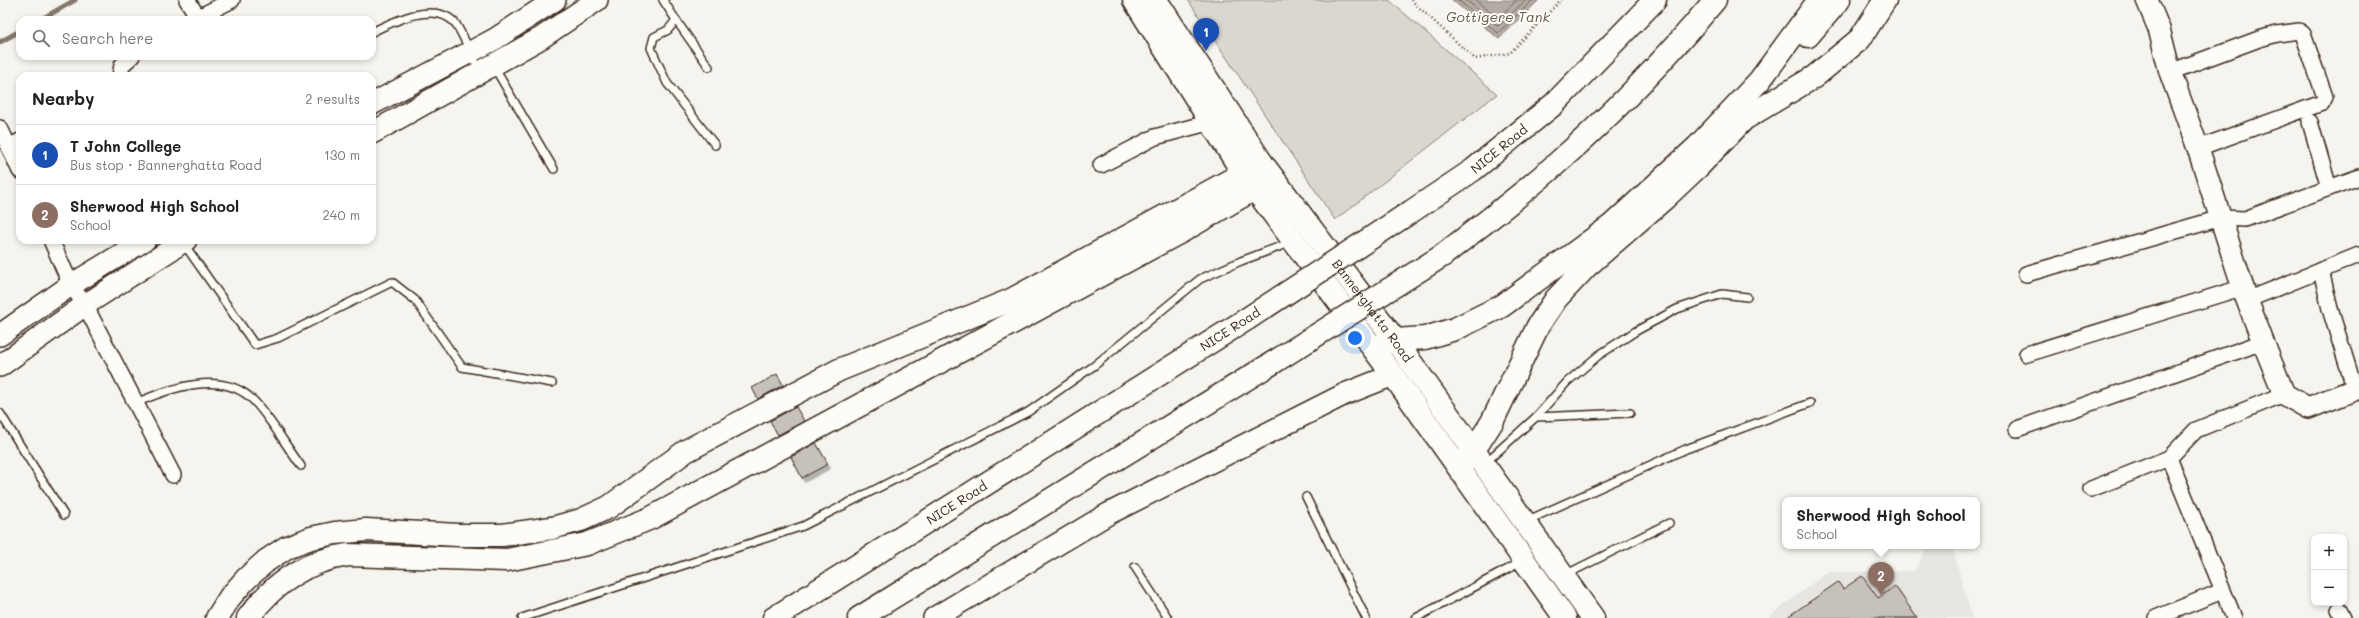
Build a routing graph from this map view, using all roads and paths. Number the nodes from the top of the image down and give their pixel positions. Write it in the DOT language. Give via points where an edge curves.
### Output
graph roads {
  1 [pos="187,0"];
  2 [pos="232,0"];
  3 [pos="555,0"];
  4 [pos="597,0"];
  5 [pos="663,0"];
  6 [pos="1134,0"];
  7 [pos="1156,0"];
  8 [pos="1411,0"];
  9 [pos="1561,0"];
  10 [pos="1656,0"];
  11 [pos="1715,0"];
  12 [pos="1819,0"];
  13 [pos="1839,0"];
  14 [pos="1885,0"];
  15 [pos="2147,0"];
  16 [pos="195,16"];
  17 [pos="202,16"];
  18 [pos="676,20"];
  19 [pos="376,30"];
  20 [pos="470,52"];
  21 [pos="128,60"];
  22 [pos="709,67"];
  23 [pos="487,68"];
  24 [pos="121,72"];
  25 [pos="2170,72"];
  26 [pos="1760,80"];
  27 [pos="376,102"];
  28 [pos="1738,114"];
  29 [pos="1211,122"];
  30 [pos="2310,122"];
  31 [pos="0,128"];
  32 [pos="376,131"];
  33 [pos="14,144"];
  34 [pos="715,145"];
  35 [pos="2198,148"];
  36 [pos="1101,165"];
  37 [pos="554,168"];
  38 [pos="1268,170"];
  39 [pos="2359,177"];
  40 [pos="1248,181"];
  41 [pos="2329,188"];
  42 [pos="2221,218"];
  43 [pos="1294,241"];
  44 [pos="53,244"];
  45 [pos="138,244"];
  46 [pos="180,244"];
  47 [pos="187,244"];
  48 [pos="2359,255"];
  49 [pos="2321,270"];
  50 [pos="2026,274"];
  51 [pos="71,285"];
  52 [pos="2245,294"];
  53 [pos="1747,297"];
  54 [pos="85,306"];
  55 [pos="0,335"];
  56 [pos="1395,340"];
  57 [pos="2263,342"];
  58 [pos="1373,348"];
  59 [pos="2027,354"];
  60 [pos="0,366"];
  61 [pos="1393,375"];
  62 [pos="552,383"];
  63 [pos="2357,389"];
  64 [pos="2284,394"];
  65 [pos="136,403"];
  66 [pos="1810,403"];
  67 [pos="0,413"];
  68 [pos="1630,413"];
  69 [pos="1536,417"];
  70 [pos="2017,429"];
  71 [pos="1478,457"];
  72 [pos="2169,458"];
  73 [pos="301,466"];
  74 [pos="1459,468"];
  75 [pos="173,475"];
  76 [pos="2091,489"];
  77 [pos="1306,497"];
  78 [pos="64,515"];
  79 [pos="1524,522"];
  80 [pos="1669,523"];
  81 [pos="1534,555"];
  82 [pos="1135,567"];
  83 [pos="1563,576"];
  84 [pos="2222,591"];
  85 [pos="217,618"];
  86 [pos="248,618"];
  87 [pos="522,618"];
  88 [pos="774,618"];
  89 [pos="859,618"];
  90 [pos="934,618"];
  91 [pos="1168,618"];
  92 [pos="1366,618"];
  93 [pos="1416,618"];
  94 [pos="1565,618"];
  95 [pos="1593,618"];
  96 [pos="2156,618"];
  97 [pos="2234,618"];
  1 -- 16 [label="street"];
  2 -- 17 [label="street"];
  3 -- 20 [label="street"];
  4 -- 23 [label="street" via="541,38"];
  5 -- 18 [label="lane"];
  6 -- 29 [label="main road, Bannerghatta Road"];
  7 -- 38 [label="main road, Bannerghatta Road"];
  8 -- 9 [label="path" via="1475,59 1510,53"];
  10 -- 88 [label="main road, NICE Road, bridge" via="1554,104 1473,170 1247,319"];
  11 -- 89 [label="main road, bridge" via="1665,59 1602,122 1555,166 1442,256"];
  12 -- 26 [label="main road"];
  13 -- 26 [label="main road" via="1794,53"];
  14 -- 28 [label="main road" via="1860,39 1814,77"];
  15 -- 25 [label="street" via="2159,29"];
  18 -- 22 [label="lane"];
  18 -- 34 [label="lane" via="668,30 654,37 651,48 667,83"];
  19 -- 20 [label="lane" via="410,12 425,10 442,13 455,23"];
  20 -- 23 [label="lane"];
  20 -- 27 [label="street"];
  21 -- 24 [label="street" via="122,65"];
  23 -- 32 [label="street"];
  23 -- 37 [label="lane"];
  25 -- 35 [label="street"];
  25 -- 35 [label="street" via="2277,34 2299,31 2303,34 2322,86 2325,97 2322,103"];
  26 -- 28 [label="main road"];
  28 -- 56 [label="main road" via="1697,147 1612,225 1502,306 1455,329 1425,338"];
  28 -- 71 [label="main road" via="1665,198 1587,266 1556,299 1538,326"];
  29 -- 36 [label="street" via="1155,137"];
  29 -- 40 [label="main road, Bannerghatta Road"];
  30 -- 41 [label="street"];
  31 -- 33 [label="street"];
  35 -- 42 [label="street"];
  38 -- 40 [label="main road"];
  38 -- 56 [label="main road, Bannerghatta Road"];
  39 -- 41 [label="street"];
  40 -- 43 [label="main road, Bannerghatta Road"];
  40 -- 85 [label="main road" via="1011,300 839,370 686,451 609,507 581,520 552,528 502,535 366,530 335,532 310,538 287,546 246,578"];
  40 -- 86 [label="main road" via="1186,229 651,518 587,544 507,560 348,554 326,558 304,567 285,579 268,593"];
  41 -- 42 [label="street" via="2245,219"];
  42 -- 50 [label="street"];
  42 -- 52 [label="street"];
  43 -- 58 [label="main road, Bannerghatta Road"];
  43 -- 87 [label="lane" via="1240,261 1200,280 1094,365 1028,412 804,526"];
  44 -- 51 [label="street"];
  45 -- 51 [label="street"];
  46 -- 54 [label="street"];
  47 -- 62 [label="lane" via="255,345 278,338 392,282 415,300 462,367"];
  48 -- 49 [label="street"];
  49 -- 52 [label="street"];
  49 -- 63 [label="street" via="2330,309"];
  51 -- 54 [label="street"];
  51 -- 55 [label="street"];
  52 -- 57 [label="street"];
  52 -- 59 [label="street"];
  53 -- 69 [label="lane" via="1722,294 1677,309 1636,331 1599,355 1567,382"];
  54 -- 60 [label="street"];
  54 -- 65 [label="street"];
  56 -- 58 [label="main road"];
  56 -- 71 [label="main road, Bannerghatta Road"];
  57 -- 64 [label="street"];
  57 -- 70 [label="street"];
  58 -- 61 [label="main road, Bannerghatta Road"];
  61 -- 74 [label="main road, Bannerghatta Road"];
  61 -- 90 [label="street" via="1345,394 1108,514"];
  63 -- 64 [label="street" via="2308,408"];
  64 -- 72 [label="street" via="2196,430"];
  65 -- 73 [label="lane" via="155,395 204,383 221,383 237,389 254,400"];
  65 -- 75 [label="street"];
  66 -- 79 [label="lane" via="1686,449"];
  67 -- 78 [label="lane"];
  68 -- 69 [label="lane"];
  69 -- 71 [label="lane"];
  71 -- 74 [label="main road"];
  71 -- 79 [label="main road, Bannerghatta Road"];
  72 -- 76 [label="street"];
  72 -- 84 [label="street"];
  74 -- 81 [label="main road, Bannerghatta Road"];
  77 -- 92 [label="lane"];
  79 -- 81 [label="main road, Bannerghatta Road"];
  80 -- 83 [label="lane"];
  81 -- 83 [label="main road, Bannerghatta Road"];
  81 -- 93 [label="lane"];
  81 -- 94 [label="main road, Bannerghatta Road"];
  82 -- 91 [label="lane"];
  83 -- 95 [label="main road, Bannerghatta Road"];
  84 -- 96 [label="street"];
  84 -- 97 [label="street"];
}
